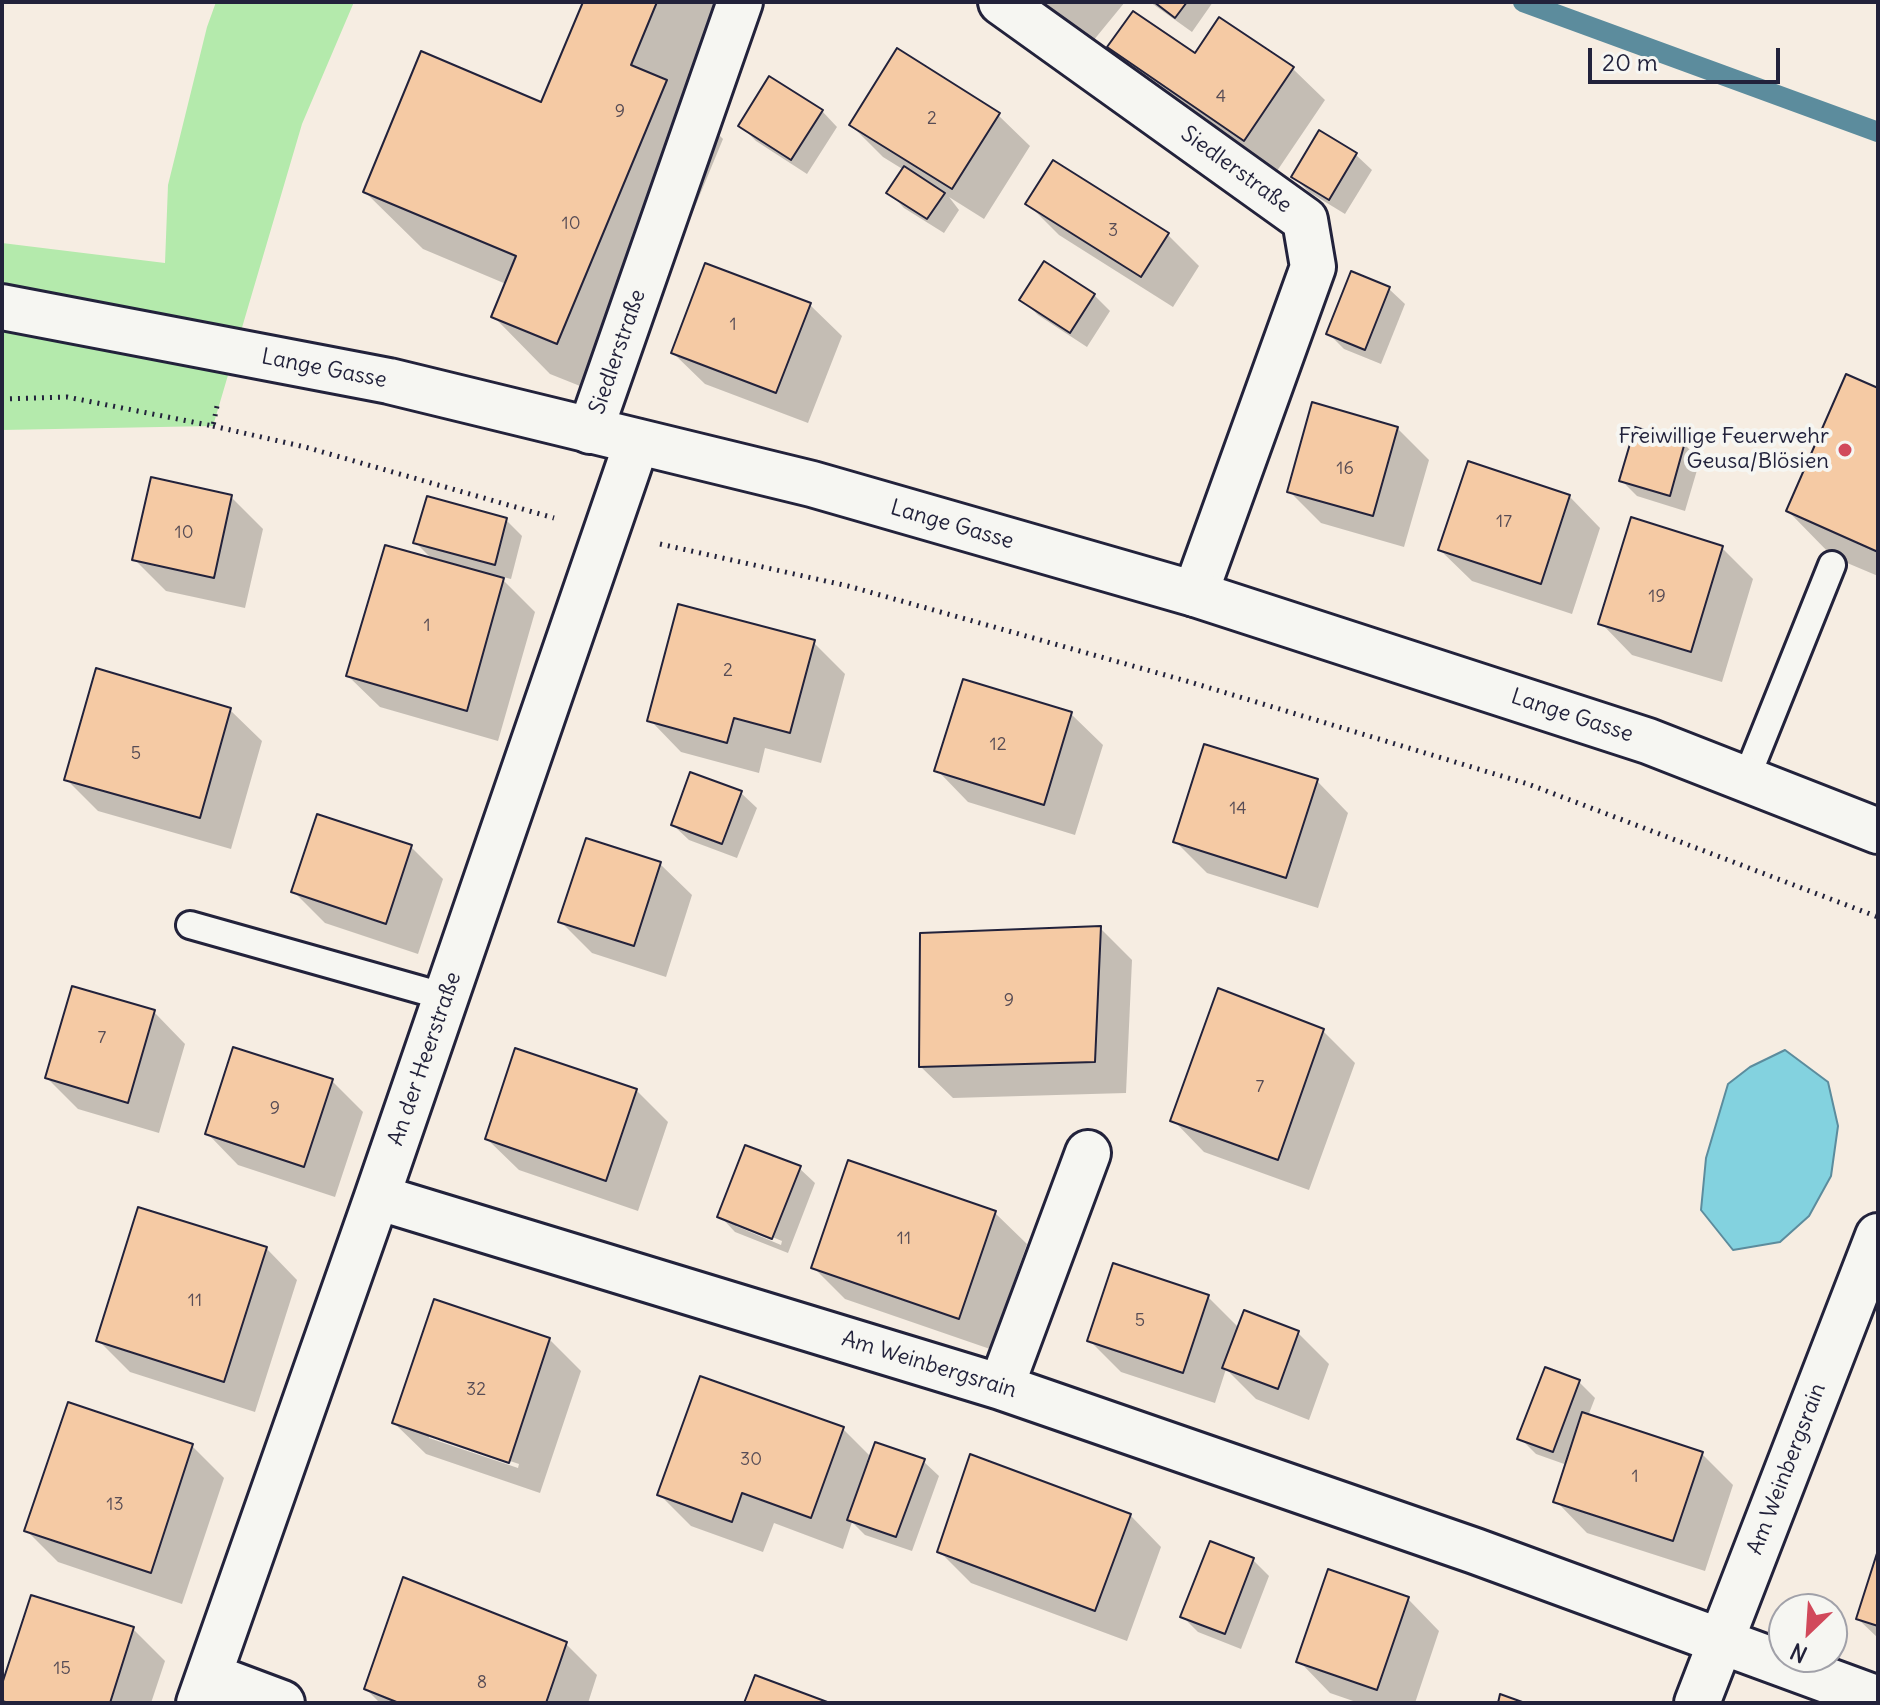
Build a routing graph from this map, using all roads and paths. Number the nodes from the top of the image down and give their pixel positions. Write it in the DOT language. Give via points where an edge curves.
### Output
graph roads {
  1 [pos="740,2"];
  2 [pos="1001,2"];
  3 [pos="2,307"];
  4 [pos="228,350"];
  5 [pos="2,399"];
  6 [pos="213,426"];
  7 [pos="590,431"];
  8 [pos="637,442"];
  9 [pos="605,532"];
  10 [pos="1832,565"];
  11 [pos="1195,594"];
  12 [pos="1746,779"];
  13 [pos="1878,831"];
  14 [pos="1878,917"];
  15 [pos="190,925"];
  16 [pos="446,997"];
  17 [pos="1088,1153"];
  18 [pos="377,1197"];
  19 [pos="1878,1236"];
  20 [pos="1001,1387"];
  21 [pos="1720,1640"];
  22 [pos="204,1689"];
  23 [pos="1878,1699"];
  24 [pos="282,1703"];
  25 [pos="1697,1703"];
  1 -- 7 [label="street, Siedlerstraße"];
  2 -- 11 [label="street, Siedlerstraße" via="1305,220 1313,267"];
  3 -- 4 [label="street, Lange Gasse"];
  4 -- 6 [label="path"];
  4 -- 7 [label="street, Lange Gasse" via="389,381"];
  5 -- 6 [label="path" via="67,397"];
  6 -- 9 [label="path"];
  7 -- 8 [label="street, Lange Gasse"];
  8 -- 9 [label="street, An der Heerstraße"];
  8 -- 11 [label="street, Lange Gasse" via="812,484"];
  9 -- 14 [label="path" via="848,586 1528,784"];
  9 -- 16 [label="street, An der Heerstraße"];
  10 -- 12 [label="lane"];
  11 -- 12 [label="street, Lange Gasse" via="1648,741"];
  12 -- 13 [label="street, Lange Gasse"];
  15 -- 16 [label="lane"];
  16 -- 18 [label="street, An der Heerstraße"];
  17 -- 20 [label="street"];
  18 -- 20 [label="street, Am Weinbergsrain"];
  18 -- 22 [label="street, An der Heerstraße"];
  19 -- 21 [label="street, Am Weinbergsrain"];
  20 -- 21 [label="street, Am Weinbergsrain"];
  21 -- 23 [label="street, Am Weinbergsrain"];
  21 -- 25 [label="street, Am Weinbergsrain"];
  22 -- 24 [label="street, An der Heerstraße"];
}
